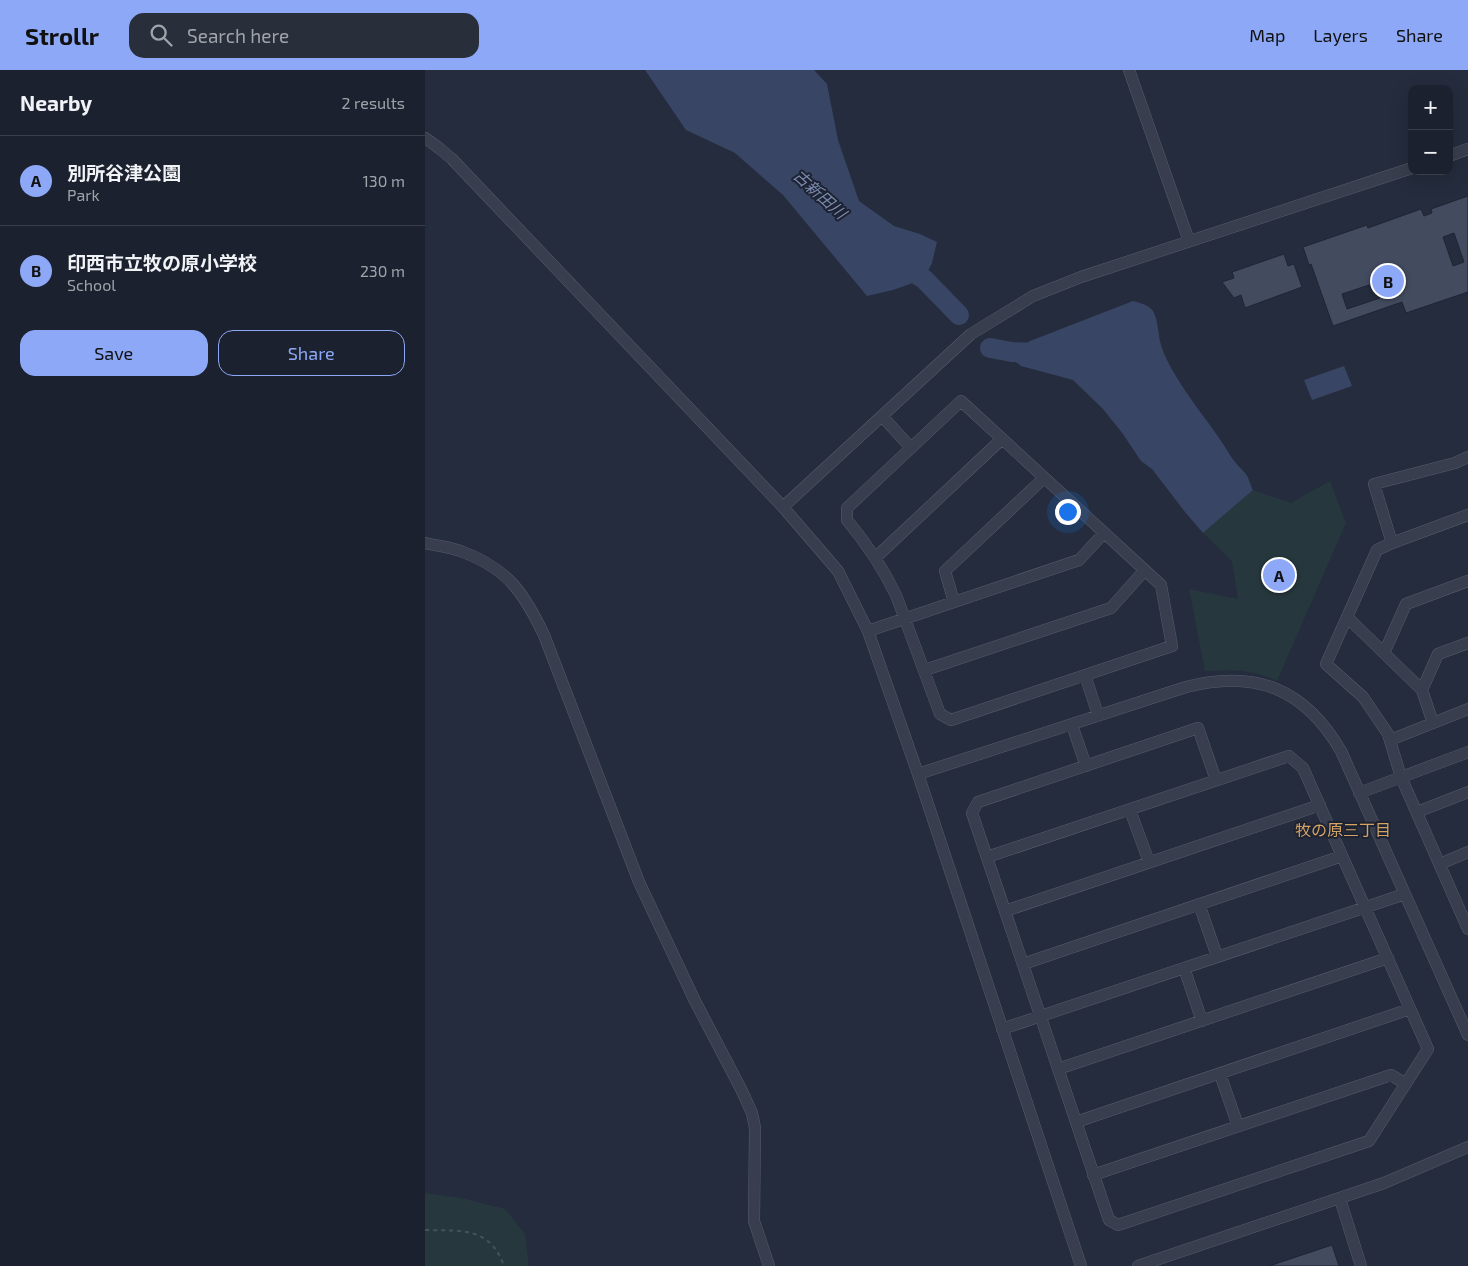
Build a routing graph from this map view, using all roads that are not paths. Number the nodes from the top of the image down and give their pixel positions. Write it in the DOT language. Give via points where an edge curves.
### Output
graph roads {
  1 [pos="1129,70"];
  2 [pos="425,138"];
  3 [pos="1468,149"];
  4 [pos="1453,155"];
  5 [pos="1408,169"];
  6 [pos="1189,242"];
  7 [pos="882,416"];
  8 [pos="1002,439"];
  9 [pos="911,448"];
  10 [pos="1468,457"];
  11 [pos="1044,478"];
  12 [pos="783,507"];
  13 [pos="1468,515"];
  14 [pos="1103,533"];
  15 [pos="425,543"];
  16 [pos="1392,543"];
  17 [pos="875,558"];
  18 [pos="1144,571"];
  19 [pos="1468,581"];
  20 [pos="954,602"];
  21 [pos="1347,617"];
  22 [pos="906,618"];
  23 [pos="868,632"];
  24 [pos="1468,643"];
  25 [pos="1384,653"];
  26 [pos="925,670"];
  27 [pos="1085,675"];
  28 [pos="1422,690"];
  29 [pos="1468,709"];
  30 [pos="1099,715"];
  31 [pos="1433,723"];
  32 [pos="1071,725"];
  33 [pos="1390,740"];
  34 [pos="1468,752"];
  35 [pos="1085,766"];
  36 [pos="918,774"];
  37 [pos="1401,777"];
  38 [pos="1216,780"];
  39 [pos="1359,792"];
  40 [pos="1468,792"];
  41 [pos="1320,805"];
  42 [pos="1131,810"];
  43 [pos="1417,812"];
  44 [pos="1468,852"];
  45 [pos="1342,856"];
  46 [pos="987,857"];
  47 [pos="1149,862"];
  48 [pos="1440,864"];
  49 [pos="1405,894"];
  50 [pos="1199,904"];
  51 [pos="1366,907"];
  52 [pos="1005,911"];
  53 [pos="1465,912"];
  54 [pos="1468,929"];
  55 [pos="1217,956"];
  56 [pos="1388,958"];
  57 [pos="1023,964"];
  58 [pos="1184,968"];
  59 [pos="1411,1009"];
  60 [pos="1041,1016"];
  61 [pos="1202,1021"];
  62 [pos="1002,1029"];
  63 [pos="1468,1035"];
  64 [pos="1058,1069"];
  65 [pos="1219,1074"];
  66 [pos="1406,1084"];
  67 [pos="1076,1122"];
  68 [pos="1238,1126"];
  69 [pos="1468,1146"];
  70 [pos="1093,1175"];
  71 [pos="1340,1199"];
  72 [pos="769,1266"];
  73 [pos="1081,1266"];
  74 [pos="1138,1266"];
  75 [pos="1361,1266"];
  1 -- 6 [label="street"];
  2 -- 12 [label="street" via="453,159"];
  3 -- 4 [label="street"];
  5 -- 6 [label="street"];
  6 -- 7 [label="street" via="1033,296 971,334"];
  7 -- 9 [label="street"];
  7 -- 12 [label="street"];
  8 -- 9 [label="street" via="961,401"];
  8 -- 11 [label="street"];
  8 -- 17 [label="street"];
  9 -- 17 [label="street" via="847,508 847,520"];
  10 -- 16 [label="street" via="1374,484"];
  11 -- 14 [label="street"];
  11 -- 20 [label="street" via="945,571"];
  12 -- 23 [label="street" via="838,570"];
  13 -- 16 [label="street"];
  14 -- 18 [label="street"];
  14 -- 20 [label="street" via="1079,560"];
  15 -- 72 [label="street" via="461,551 498,570 523,595 533,611 639,882 751,1114 755,1128 754,1221"];
  16 -- 21 [label="street" via="1377,550"];
  17 -- 22 [label="street"];
  18 -- 26 [label="street" via="1111,608"];
  18 -- 27 [label="street" via="1161,585 1172,646"];
  19 -- 25 [label="street" via="1406,604"];
  20 -- 22 [label="street"];
  21 -- 25 [label="street"];
  21 -- 33 [label="street" via="1326,664 1363,697"];
  22 -- 23 [label="street"];
  22 -- 26 [label="street"];
  23 -- 36 [label="street"];
  24 -- 28 [label="street" via="1438,654"];
  25 -- 28 [label="street"];
  26 -- 27 [label="street" via="940,714 951,720"];
  27 -- 30 [label="street"];
  28 -- 31 [label="street"];
  29 -- 31 [label="street"];
  30 -- 32 [label="street"];
  30 -- 39 [label="street" via="1208,681 1251,681 1272,687 1299,702 1321,721 1341,751"];
  31 -- 33 [label="street"];
  32 -- 35 [label="street"];
  32 -- 36 [label="street"];
  33 -- 37 [label="street"];
  34 -- 37 [label="street"];
  35 -- 38 [label="street" via="1198,728"];
  35 -- 46 [label="street" via="978,802 972,813"];
  36 -- 62 [label="street"];
  37 -- 39 [label="street"];
  37 -- 43 [label="street"];
  38 -- 41 [label="street" via="1289,756 1303,768"];
  38 -- 42 [label="street"];
  39 -- 49 [label="street"];
  40 -- 43 [label="street"];
  41 -- 45 [label="street"];
  41 -- 47 [label="street"];
  42 -- 46 [label="street"];
  42 -- 47 [label="street"];
  43 -- 48 [label="street"];
  44 -- 48 [label="street"];
  45 -- 50 [label="street"];
  45 -- 51 [label="street"];
  46 -- 52 [label="street"];
  47 -- 52 [label="street"];
  48 -- 53 [label="street"];
  49 -- 51 [label="street"];
  49 -- 63 [label="street"];
  50 -- 55 [label="street"];
  50 -- 57 [label="street"];
  51 -- 55 [label="street"];
  51 -- 56 [label="street"];
  52 -- 57 [label="street"];
  53 -- 54 [label="street"];
  55 -- 58 [label="street"];
  56 -- 59 [label="street"];
  56 -- 61 [label="street"];
  57 -- 60 [label="street"];
  58 -- 60 [label="street"];
  58 -- 61 [label="street"];
  59 -- 65 [label="street"];
  59 -- 66 [label="street" via="1429,1049"];
  60 -- 62 [label="street"];
  60 -- 64 [label="street"];
  61 -- 64 [label="street"];
  62 -- 73 [label="street"];
  64 -- 67 [label="street"];
  65 -- 67 [label="street"];
  65 -- 68 [label="street"];
  66 -- 68 [label="street" via="1391,1074"];
  66 -- 70 [label="street" via="1369,1141 1118,1225 1109,1220"];
  67 -- 70 [label="street"];
  68 -- 70 [label="street"];
  69 -- 71 [label="street"];
  71 -- 74 [label="street"];
  71 -- 75 [label="street"];
}
